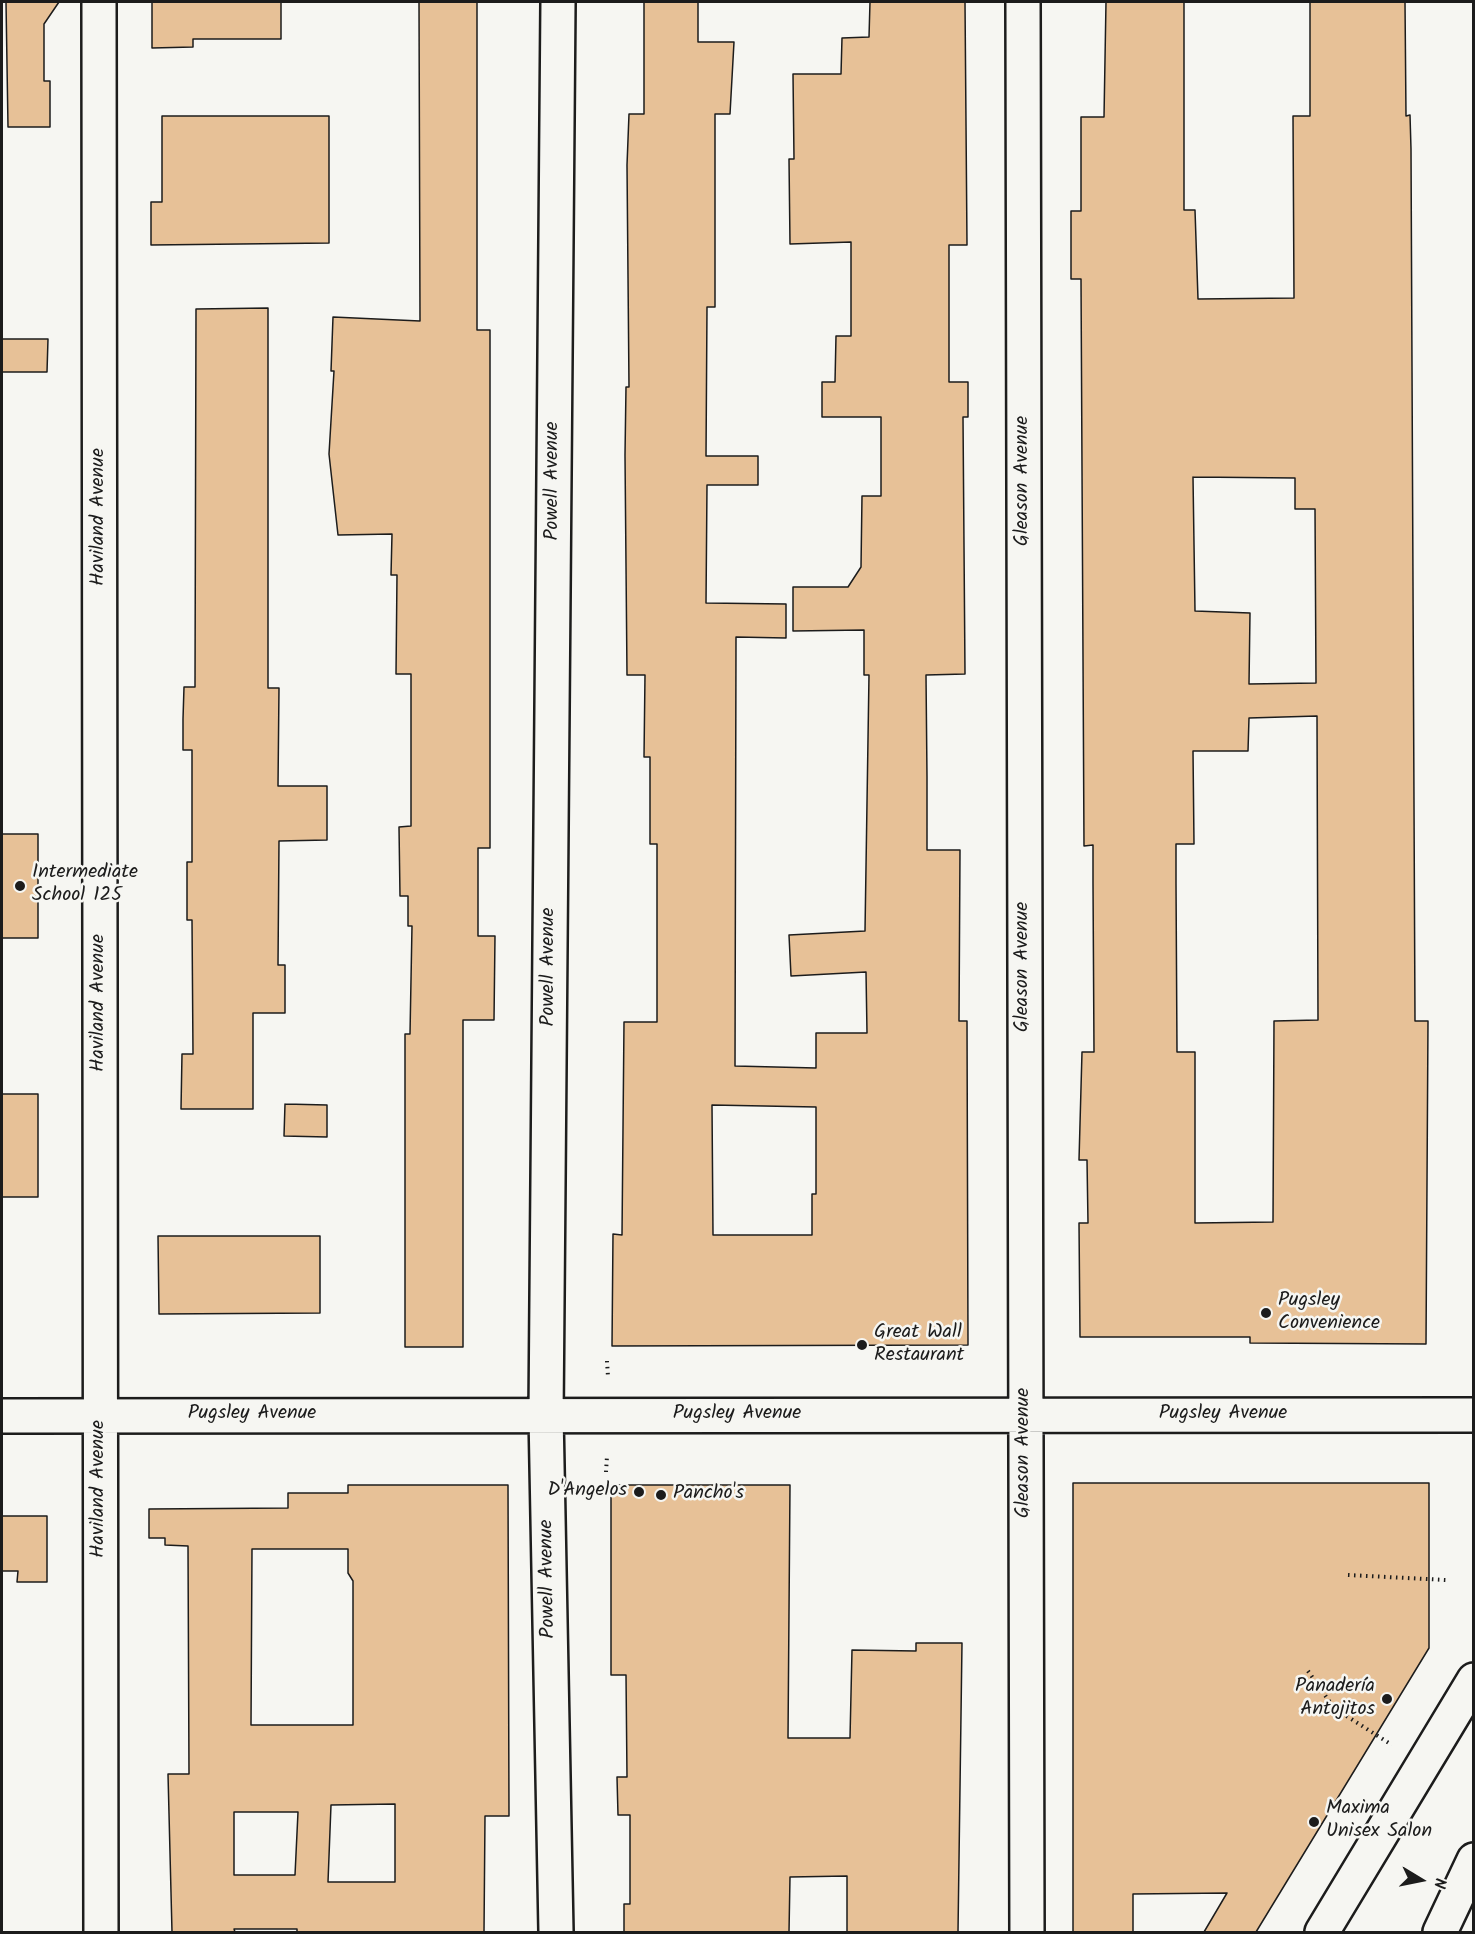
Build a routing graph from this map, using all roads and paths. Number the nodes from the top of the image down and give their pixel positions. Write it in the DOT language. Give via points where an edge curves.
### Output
graph roads {
  1 [pos="99,2"];
  2 [pos="558,2"];
  3 [pos="1023,2"];
  4 [pos="607,1361"];
  5 [pos="609,1377"];
  6 [pos="546,1414"];
  7 [pos="1473,1414"];
  8 [pos="1024,1415"];
  9 [pos="2,1416"];
  10 [pos="100,1416"];
  11 [pos="607,1456"];
  12 [pos="606,1472"];
  13 [pos="1348,1575"];
  14 [pos="1446,1580"];
  15 [pos="1308,1671"];
  16 [pos="1473,1680"];
  17 [pos="1392,1746"];
  18 [pos="1473,1860"];
  19 [pos="1473,1883"];
  20 [pos="101,1932"];
  21 [pos="556,1932"];
  22 [pos="1027,1932"];
  23 [pos="1322,1932"];
  24 [pos="1442,1932"];
  1 -- 10 [label="main road, Haviland Avenue"];
  2 -- 6 [label="main road, Powell Avenue"];
  3 -- 8 [label="main road, Gleason Avenue"];
  4 -- 5 [label="path"];
  6 -- 8 [label="main road, Pugsley Avenue"];
  6 -- 10 [label="main road, Pugsley Avenue"];
  6 -- 21 [label="main road, Powell Avenue"];
  7 -- 8 [label="main road, Pugsley Avenue"];
  8 -- 22 [label="main road, Gleason Avenue"];
  9 -- 10 [label="main road, Pugsley Avenue"];
  10 -- 20 [label="main road, Haviland Avenue"];
  11 -- 12 [label="path"];
  13 -- 14 [label="path"];
  15 -- 17 [label="path" via="1334,1708"];
  16 -- 23 [label="main road"];
  18 -- 24 [label="main road"];
  19 -- 24 [label="main road"];
}
